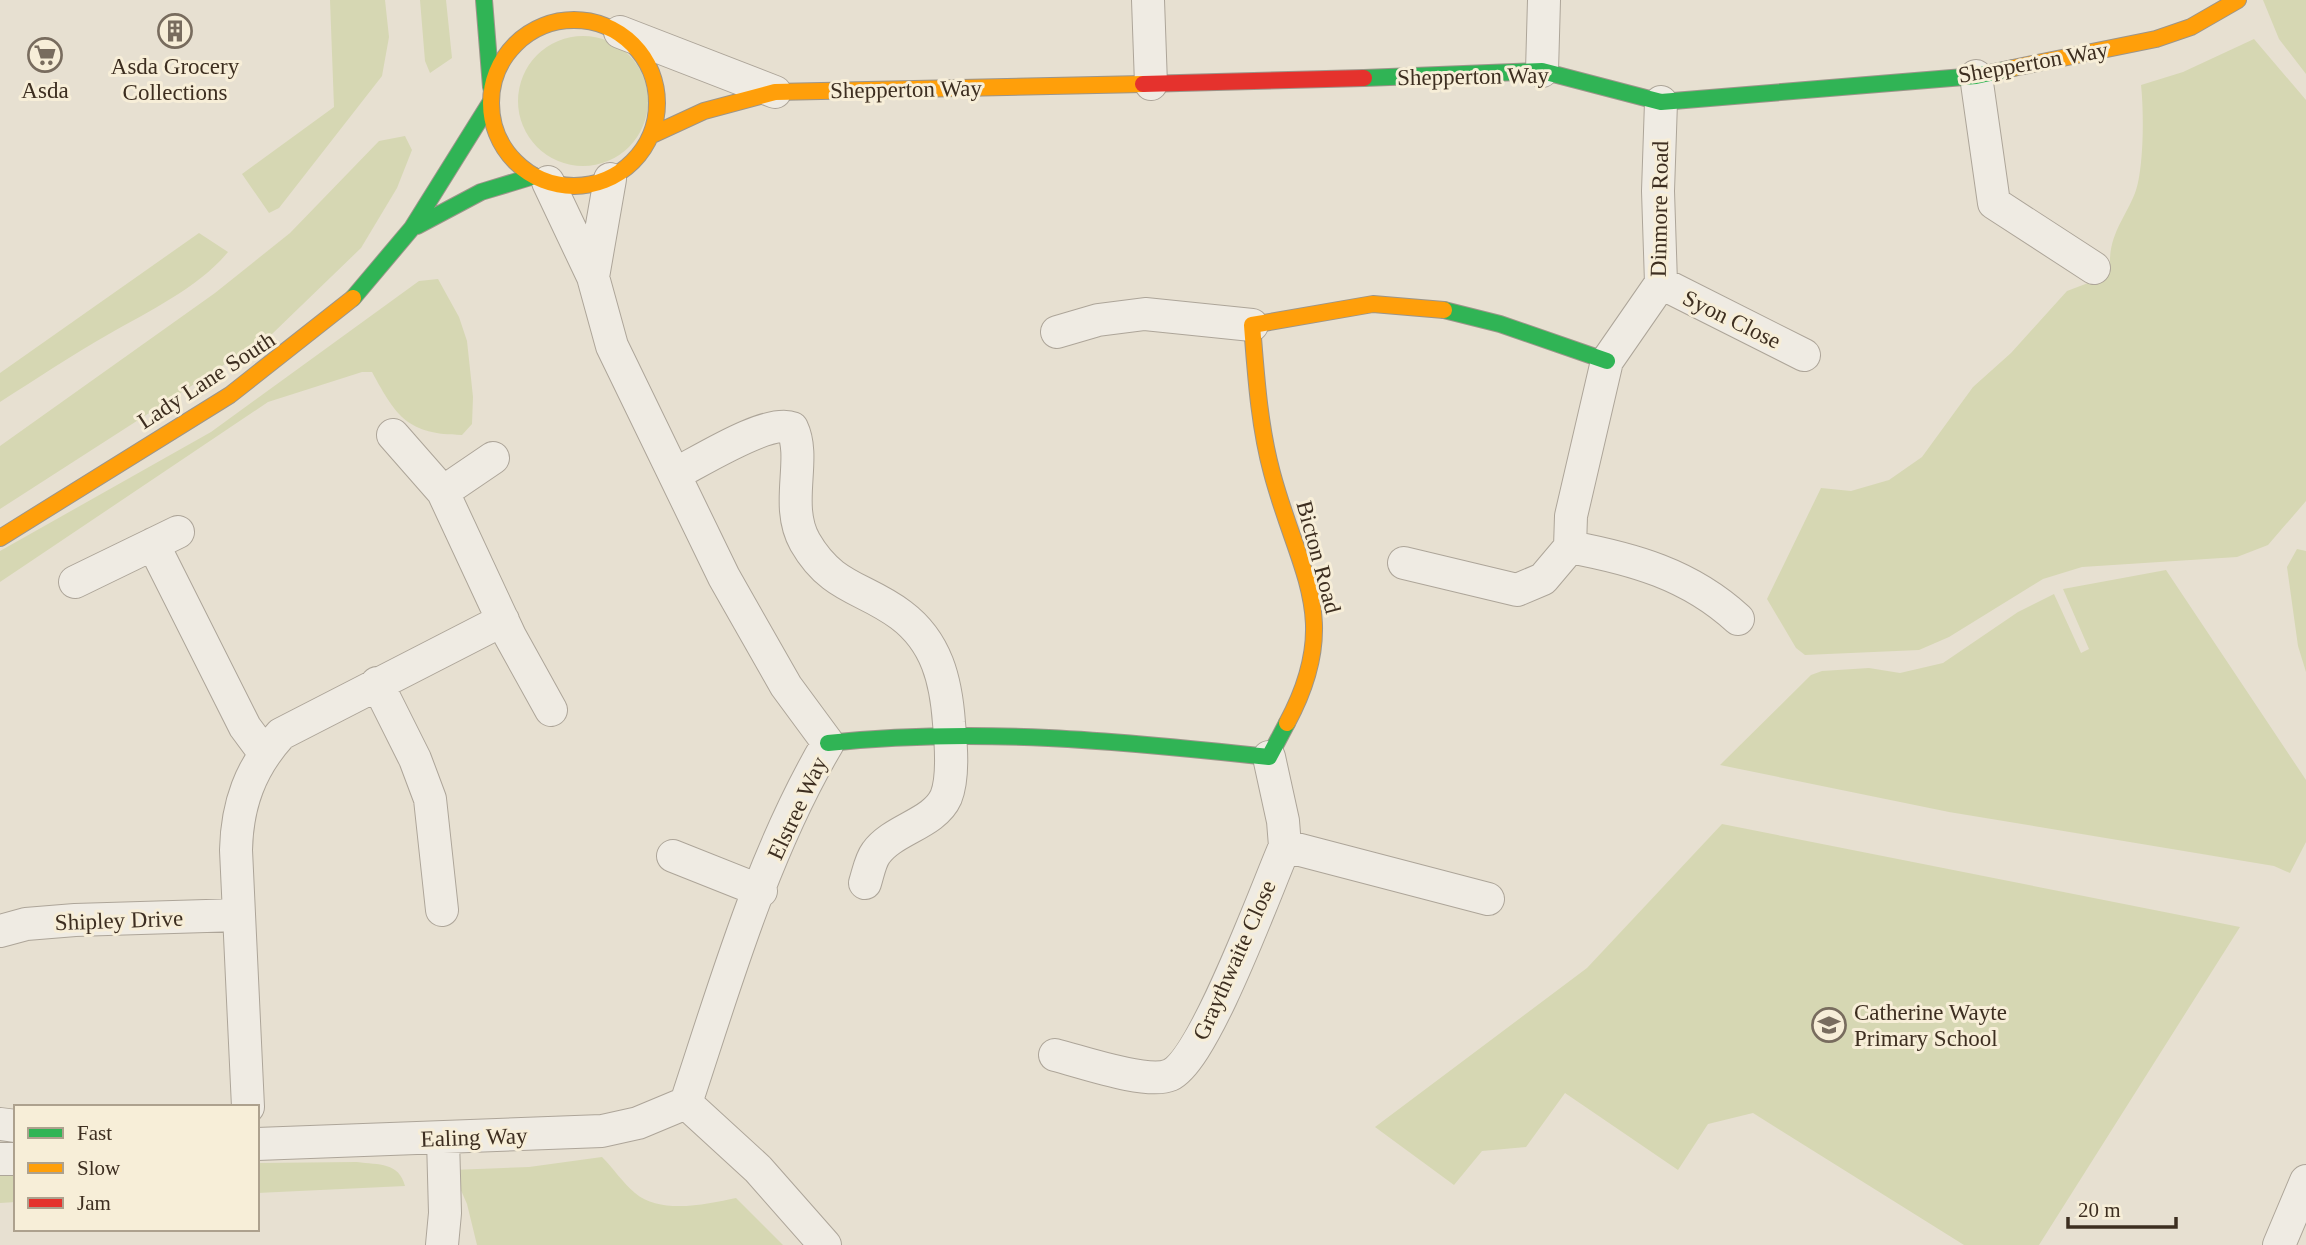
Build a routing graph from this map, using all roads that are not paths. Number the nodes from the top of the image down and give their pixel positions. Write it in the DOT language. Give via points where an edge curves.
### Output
graph roads {
  1 [pos="484,0"];
  2 [pos="558,0"];
  3 [pos="1148,0"];
  4 [pos="1544,0"];
  5 [pos="2238,0"];
  6 [pos="577,19"];
  7 [pos="620,32"];
  8 [pos="1542,71"];
  9 [pos="1976,76"];
  10 [pos="1151,84"];
  11 [pos="775,92"];
  12 [pos="491,96"];
  13 [pos="1661,102"];
  14 [pos="652,135"];
  15 [pos="541,179"];
  16 [pos="610,179"];
  17 [pos="412,228"];
  18 [pos="2094,268"];
  19 [pos="593,277"];
  20 [pos="1661,283"];
  21 [pos="1252,325"];
  22 [pos="1057,332"];
  23 [pos="1804,355"];
  24 [pos="1607,361"];
  25 [pos="393,435"];
  26 [pos="493,458"];
  27 [pos="675,474"];
  28 [pos="443,492"];
  29 [pos="0,538"];
  30 [pos="1570,547"];
  31 [pos="1405,564"];
  32 [pos="75,582"];
  33 [pos="1738,619"];
  34 [pos="503,620"];
  35 [pos="377,683"];
  36 [pos="551,710"];
  37 [pos="950,734"];
  38 [pos="828,743"];
  39 [pos="265,754"];
  40 [pos="1269,757"];
  41 [pos="1284,846"];
  42 [pos="673,856"];
  43 [pos="865,883"];
  44 [pos="761,891"];
  45 [pos="1488,899"];
  46 [pos="442,910"];
  47 [pos="239,915"];
  48 [pos="0,931"];
  49 [pos="1055,1055"];
  50 [pos="686,1103"];
  51 [pos="248,1105"];
  52 [pos="443,1139"];
  53 [pos="259,1144"];
  54 [pos="2306,1181"];
  55 [pos="442,1245"];
  56 [pos="825,1245"];
  57 [pos="2279,1245"];
  1 -- 12 [label="street"];
  2 -- 6 [label="street"];
  3 -- 10 [label="street"];
  4 -- 8 [label="street"];
  5 -- 9 [label="street, Shepperton Way" via="2191,27 2157,39"];
  6 -- 7 [label="street"];
  6 -- 12 [label="street" via="531,31 506,56"];
  7 -- 11 [label="street, Shepperton Way"];
  7 -- 14 [label="street" via="651,68 657,102"];
  8 -- 10 [label="street, Shepperton Way"];
  8 -- 13 [label="street, Shepperton Way"];
  9 -- 13 [label="street, Shepperton Way"];
  9 -- 18 [label="street" via="1994,203"];
  10 -- 11 [label="street, Shepperton Way"];
  11 -- 14 [label="street, Shepperton Way" via="704,111"];
  12 -- 15 [label="street" via="502,145 516,163"];
  12 -- 17 [label="street, Lady Lane South"];
  13 -- 20 [label="street, Dinmore Road"];
  14 -- 16 [label="street" via="627,168"];
  15 -- 16 [label="street" via="568,186"];
  15 -- 17 [label="street, Lady Lane South" via="481,192"];
  15 -- 19 [label="street, Elstree Way"];
  16 -- 19 [label="street, Elstree Way"];
  17 -- 29 [label="street, Lady Lane South" via="348,305 287,355"];
  19 -- 27 [label="street, Elstree Way" via="612,346"];
  20 -- 23 [label="street, Syon Close"];
  20 -- 24 [label="street, Dinmore Road"];
  21 -- 22 [label="street" via="1145,314 1098,320"];
  21 -- 24 [label="street" via="1377,304 1401,305 1503,324"];
  21 -- 40 [label="street, Bicton Road" via="1260,419 1316,638 1296,706"];
  24 -- 30 [label="street, Dinmore Road" via="1571,516"];
  25 -- 28 [label="street"];
  26 -- 28 [label="street"];
  27 -- 37 [label="street" via="768,428 792,428 796,516 806,542 828,572 901,615 927,643 947,685"];
  27 -- 38 [label="street, Elstree Way" via="745,618 803,713"];
  28 -- 34 [label="street"];
  30 -- 31 [label="street" via="1543,579 1517,590"];
  30 -- 33 [label="street" via="1646,563 1694,585"];
  32 -- 39 [label="street" via="165,538 244,727"];
  34 -- 35 [label="street"];
  34 -- 36 [label="street"];
  35 -- 39 [label="street" via="281,734"];
  35 -- 46 [label="street" via="430,799"];
  37 -- 38 [label="street"];
  37 -- 40 [label="street" via="1114,740"];
  37 -- 43 [label="street" via="945,798 933,813 875,854"];
  38 -- 44 [label="street, Elstree Way" via="789,816"];
  39 -- 47 [label="street" via="251,776 236,824"];
  40 -- 41 [label="street, Graythwaite Close"];
  41 -- 45 [label="street"];
  41 -- 49 [label="street, Graythwaite Close" via="1206,1030 1180,1067 1159,1077"];
  42 -- 44 [label="street"];
  44 -- 50 [label="street, Elstree Way"];
  47 -- 48 [label="street, Shipley Drive" via="75,920"];
  47 -- 51 [label="street"];
  50 -- 52 [label="street, Ealing Way" via="611,1129"];
  50 -- 56 [label="street" via="758,1169"];
  52 -- 53 [label="street, Ealing Way"];
  52 -- 55 [label="street"];
  54 -- 57 [label="street"];
}
